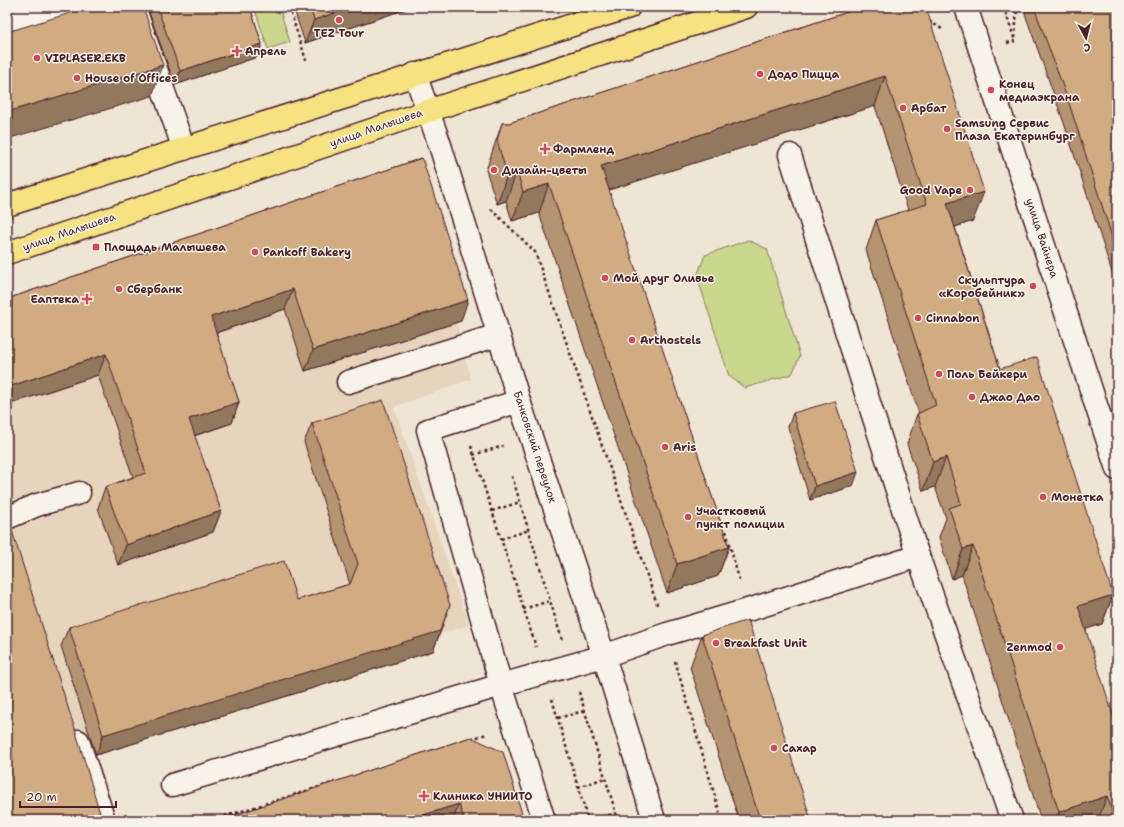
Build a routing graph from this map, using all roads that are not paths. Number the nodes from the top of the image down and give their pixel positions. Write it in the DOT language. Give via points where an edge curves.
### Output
graph roads {
  1 [pos="63,7"];
  2 [pos="134,7"];
  3 [pos="629,7"];
  4 [pos="746,7"];
  5 [pos="966,7"];
  6 [pos="7,23"];
  7 [pos="415,74"];
  8 [pos="428,111"];
  9 [pos="184,149"];
  10 [pos="790,155"];
  11 [pos="7,205"];
  12 [pos="7,253"];
  13 [pos="498,335"];
  14 [pos="348,382"];
  15 [pos="519,401"];
  16 [pos="1117,469"];
  17 [pos="79,493"];
  18 [pos="8,524"];
  19 [pos="918,556"];
  20 [pos="604,656"];
  21 [pos="501,685"];
  22 [pos="72,723"];
  23 [pos="172,785"];
  24 [pos="104,820"];
  25 [pos="544,820"];
  26 [pos="654,820"];
  27 [pos="1012,820"];
  1 -- 6 [label="street"];
  2 -- 9 [label="street"];
  3 -- 7 [label="main road"];
  4 -- 8 [label="main road, улица Малышева"];
  5 -- 16 [label="street, улица Вайнера"];
  7 -- 8 [label="street, Банковский переулок"];
  7 -- 9 [label="main road"];
  8 -- 12 [label="main road, улица Малышева"];
  8 -- 13 [label="street, Банковский переулок"];
  9 -- 11 [label="main road"];
  10 -- 19 [label="street"];
  13 -- 14 [label="street"];
  13 -- 15 [label="street, Банковский переулок"];
  15 -- 20 [label="street, Банковский переулок"];
  15 -- 21 [label="street" via="428,430"];
  17 -- 18 [label="street" via="37,505"];
  19 -- 20 [label="street"];
  19 -- 27 [label="street"];
  20 -- 21 [label="street"];
  20 -- 26 [label="street, Банковский переулок"];
  21 -- 23 [label="street"];
  21 -- 25 [label="street"];
  22 -- 24 [label="street"];
}
